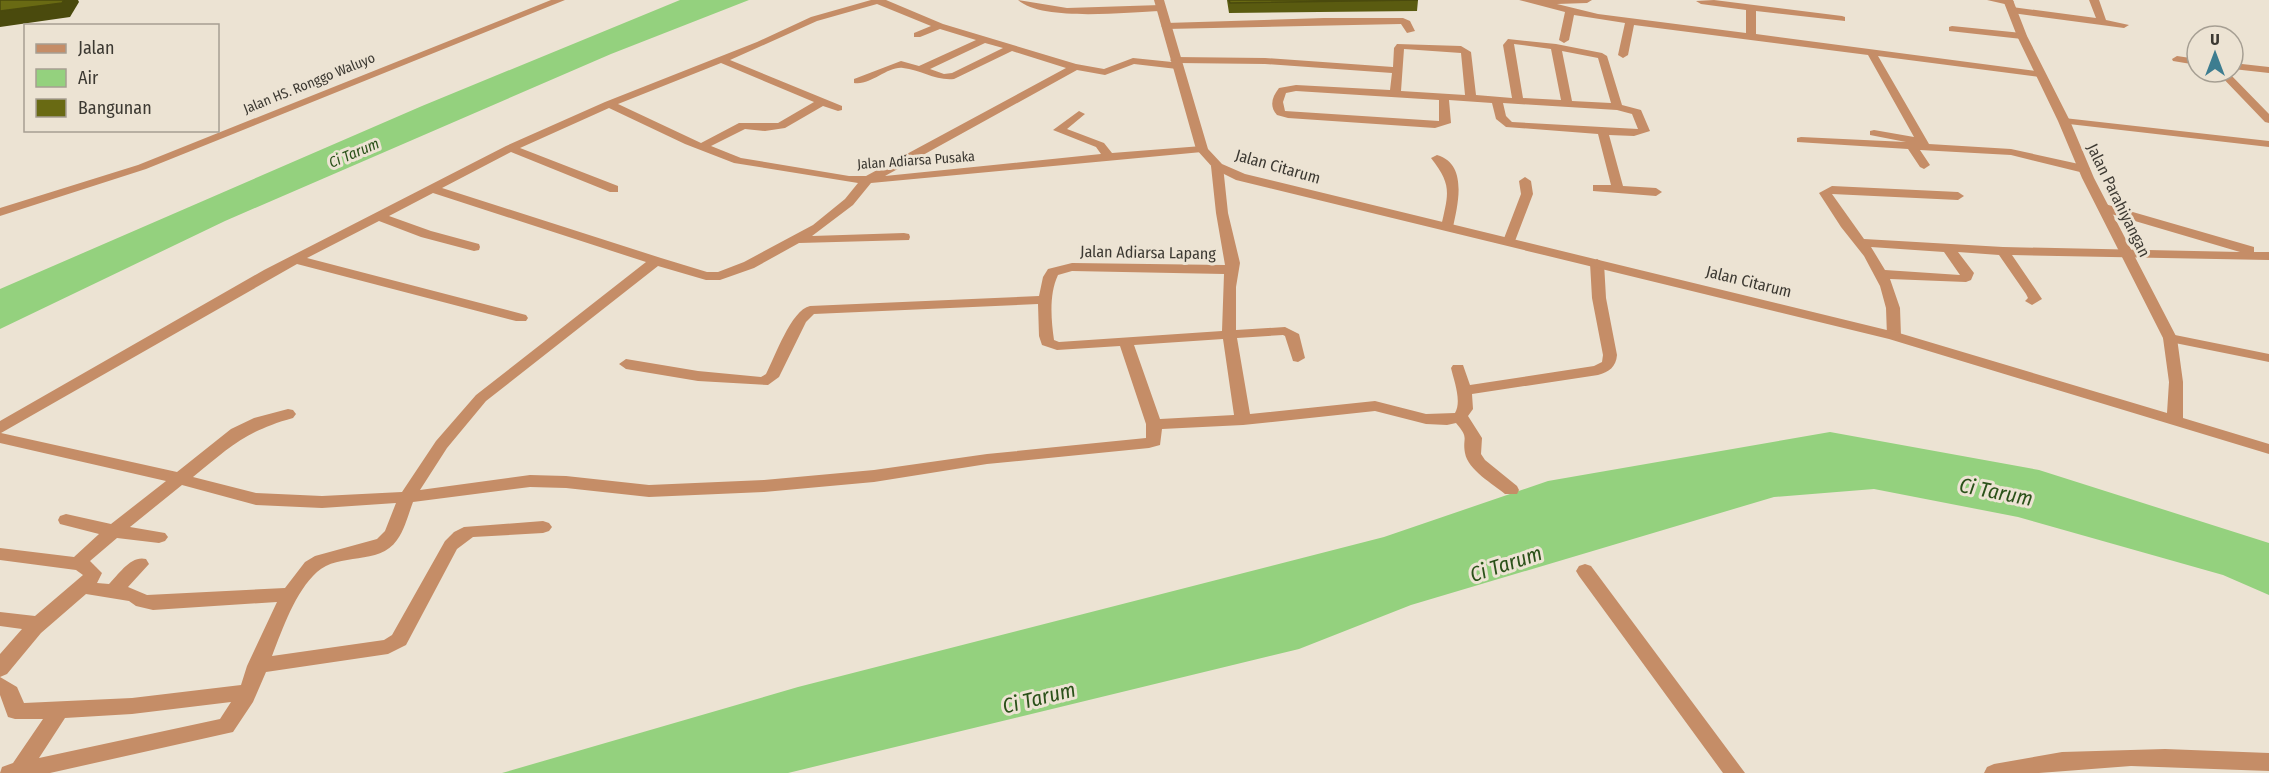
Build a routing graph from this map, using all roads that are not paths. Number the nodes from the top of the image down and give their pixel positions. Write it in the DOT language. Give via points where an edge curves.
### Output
graph roads {
  1 [pos="560,0"];
  2 [pos="1023,0"];
  3 [pos="1524,0"];
  4 [pos="1587,0"];
  5 [pos="1992,0"];
  6 [pos="2094,0"];
  7 [pos="879,1"];
  8 [pos="1545,1"];
  9 [pos="1701,1"];
  10 [pos="1725,2"];
  11 [pos="1160,4"];
  12 [pos="2010,4"];
  13 [pos="1751,8"];
  14 [pos="1570,12"];
  15 [pos="1842,19"];
  16 [pos="1630,21"];
  17 [pos="2102,22"];
  18 [pos="2124,25"];
  19 [pos="940,26"];
  20 [pos="1166,26"];
  21 [pos="1952,29"];
  22 [pos="1410,31"];
  23 [pos="917,35"];
  24 [pos="1751,36"];
  25 [pos="2022,36"];
  26 [pos="986,39"];
  27 [pos="1560,44"];
  28 [pos="1013,47"];
  29 [pos="1871,52"];
  30 [pos="1623,55"];
  31 [pos="2177,59"];
  32 [pos="722,60"];
  33 [pos="2185,60"];
  34 [pos="1176,63"];
  35 [pos="1075,67"];
  36 [pos="2245,67"];
  37 [pos="922,69"];
  38 [pos="1398,70"];
  39 [pos="2269,70"];
  40 [pos="2040,74"];
  41 [pos="858,81"];
  42 [pos="2234,84"];
  43 [pos="1395,95"];
  44 [pos="1444,98"];
  45 [pos="1471,99"];
  46 [pos="1497,101"];
  47 [pos="822,102"];
  48 [pos="1518,102"];
  49 [pos="609,104"];
  50 [pos="1566,104"];
  51 [pos="1617,107"];
  52 [pos="838,108"];
  53 [pos="1079,114"];
  54 [pos="2269,120"];
  55 [pos="2066,125"];
  56 [pos="1604,132"];
  57 [pos="1874,134"];
  58 [pos="1801,140"];
  59 [pos="2269,144"];
  60 [pos="701,147"];
  61 [pos="1911,147"];
  62 [pos="1925,147"];
  63 [pos="510,148"];
  64 [pos="1202,149"];
  65 [pos="2269,152"];
  66 [pos="1109,156"];
  67 [pos="1437,158"];
  68 [pos="1924,165"];
  69 [pos="1217,166"];
  70 [pos="2084,169"];
  71 [pos="866,181"];
  72 [pos="1525,181"];
  73 [pos="1597,188"];
  74 [pos="433,189"];
  75 [pos="614,189"];
  76 [pos="1618,190"];
  77 [pos="1656,192"];
  78 [pos="1958,196"];
  79 [pos="2105,208"];
  80 [pos="0,212"];
  81 [pos="380,217"];
  82 [pos="1447,227"];
  83 [pos="904,237"];
  84 [pos="799,239"];
  85 [pos="1509,241"];
  86 [pos="1860,243"];
  87 [pos="474,247"];
  88 [pos="1948,248"];
  89 [pos="2003,251"];
  90 [pos="2127,254"];
  91 [pos="2269,256"];
  92 [pos="295,259"];
  93 [pos="656,261"];
  94 [pos="1597,264"];
  95 [pos="1231,268"];
  96 [pos="1881,274"];
  97 [pos="1046,300"];
  98 [pos="2032,302"];
  99 [pos="521,318"];
  100 [pos="1228,335"];
  101 [pos="1894,336"];
  102 [pos="2170,338"];
  103 [pos="1126,343"];
  104 [pos="1298,358"];
  105 [pos="2269,358"];
  106 [pos="626,364"];
  107 [pos="1458,368"];
  108 [pos="1464,390"];
  109 [pos="288,414"];
  110 [pos="1460,417"];
  111 [pos="2175,419"];
  112 [pos="1243,420"];
  113 [pos="1154,424"];
  114 [pos="0,428"];
  115 [pos="0,438"];
  116 [pos="2269,449"];
  117 [pos="177,479"];
  118 [pos="1511,490"];
  119 [pos="408,497"];
  120 [pos="66,520"];
  121 [pos="543,527"];
  122 [pos="114,531"];
  123 [pos="159,537"];
  124 [pos="1,554"];
  125 [pos="80,564"];
  126 [pos="140,564"];
  127 [pos="1585,571"];
  128 [pos="83,587"];
  129 [pos="114,591"];
  130 [pos="292,594"];
  131 [pos="0,619"];
  132 [pos="37,623"];
  133 [pos="257,666"];
  134 [pos="0,669"];
  135 [pos="0,685"];
  136 [pos="248,692"];
  137 [pos="59,711"];
  138 [pos="2269,762"];
  139 [pos="2021,770"];
  140 [pos="14,772"];
  141 [pos="1735,773"];
  142 [pos="1994,773"];
  1 -- 80 [label="street, Jalan HS. Ronggo Waluyo" via="524,8 142,167"];
  2 -- 11 [label="street" via="1039,8 1062,11"];
  3 -- 8 [label="street"];
  4 -- 8 [label="street"];
  5 -- 12 [label="street"];
  6 -- 17 [label="street"];
  7 -- 19 [label="street"];
  7 -- 32 [label="street" via="823,16"];
  8 -- 14 [label="street"];
  9 -- 10 [label="street"];
  10 -- 13 [label="street"];
  11 -- 20 [label="street"];
  12 -- 17 [label="street"];
  12 -- 25 [label="street, Jalan Parahiyangan"];
  13 -- 15 [label="street"];
  13 -- 24 [label="street"];
  14 -- 16 [label="street"];
  14 -- 27 [label="street"];
  16 -- 24 [label="street"];
  16 -- 30 [label="street"];
  17 -- 18 [label="street"];
  19 -- 23 [label="street"];
  19 -- 26 [label="street"];
  20 -- 22 [label="street" via="1403,21"];
  20 -- 34 [label="street"];
  21 -- 25 [label="street"];
  24 -- 29 [label="street"];
  25 -- 40 [label="street, Jalan Parahiyangan"];
  26 -- 28 [label="street"];
  26 -- 37 [label="street"];
  27 -- 48 [label="street" via="1509,43"];
  27 -- 50 [label="street"];
  27 -- 51 [label="street" via="1602,56"];
  28 -- 35 [label="street"];
  28 -- 37 [label="street" via="954,76 944,77"];
  29 -- 40 [label="street"];
  29 -- 62 [label="street"];
  31 -- 33 [label="street"];
  32 -- 47 [label="street"];
  32 -- 49 [label="street"];
  34 -- 35 [label="street" via="1133,61 1105,72"];
  34 -- 38 [label="street" via="1264,61"];
  34 -- 64 [label="street"];
  35 -- 71 [label="street"];
  36 -- 39 [label="street"];
  37 -- 41 [label="street" via="901,64"];
  38 -- 43 [label="street"];
  38 -- 45 [label="street" via="1401,46 1461,49 1466,52"];
  40 -- 55 [label="street, Jalan Parahiyangan"];
  42 -- 54 [label="street"];
  43 -- 44 [label="street"];
  43 -- 44 [label="street" via="1287,88 1279,95 1278,111 1288,115 1436,125 1444,123"];
  44 -- 45 [label="street"];
  45 -- 46 [label="street"];
  46 -- 48 [label="street"];
  46 -- 56 [label="street" via="1501,118 1510,125"];
  47 -- 52 [label="street"];
  47 -- 60 [label="street" via="781,126 743,125"];
  48 -- 50 [label="street"];
  49 -- 60 [label="street, Jalan Adiarsa Pusaka"];
  49 -- 63 [label="street"];
  50 -- 51 [label="street"];
  51 -- 56 [label="street" via="1637,112 1644,131"];
  53 -- 66 [label="street" via="1059,130 1100,145"];
  55 -- 59 [label="street"];
  55 -- 65 [label="street"];
  55 -- 70 [label="street, Jalan Parahiyangan"];
  56 -- 76 [label="street"];
  57 -- 61 [label="street" via="1907,138"];
  58 -- 61 [label="street"];
  60 -- 71 [label="street, Jalan Adiarsa Pusaka" via="767,167"];
  61 -- 62 [label="street"];
  61 -- 68 [label="street"];
  62 -- 70 [label="street" via="2011,152"];
  63 -- 74 [label="street"];
  63 -- 75 [label="street"];
  64 -- 66 [label="street, Jalan Adiarsa Pusaka"];
  64 -- 69 [label="street"];
  66 -- 71 [label="street, Jalan Adiarsa Pusaka"];
  67 -- 82 [label="street" via="1448,167 1454,184"];
  69 -- 82 [label="street, Jalan Citarum" via="1288,189"];
  69 -- 95 [label="street, Jalan Adiarsa Lapang"];
  70 -- 79 [label="street, Jalan Parahiyangan"];
  71 -- 84 [label="street" via="833,216"];
  72 -- 85 [label="street" via="1527,194"];
  73 -- 76 [label="street"];
  74 -- 81 [label="street"];
  74 -- 93 [label="street"];
  76 -- 77 [label="street"];
  78 -- 86 [label="street" via="1827,191"];
  79 -- 90 [label="street, Jalan Parahiyangan"];
  79 -- 91 [label="street"];
  81 -- 87 [label="street"];
  81 -- 92 [label="street"];
  82 -- 85 [label="street, Jalan Citarum"];
  83 -- 84 [label="street"];
  84 -- 93 [label="street" via="720,276 706,276"];
  85 -- 94 [label="street, Jalan Citarum"];
  86 -- 88 [label="street"];
  86 -- 96 [label="street"];
  88 -- 89 [label="street"];
  88 -- 96 [label="street" via="1966,277"];
  89 -- 90 [label="street"];
  89 -- 98 [label="street" via="2033,294"];
  90 -- 91 [label="street"];
  90 -- 102 [label="street, Jalan Parahiyangan"];
  92 -- 99 [label="street"];
  92 -- 114 [label="street"];
  93 -- 119 [label="street" via="481,398 457,423"];
  94 -- 101 [label="street, Jalan Citarum"];
  94 -- 108 [label="street" via="1610,356 1606,366"];
  95 -- 97 [label="street, Jalan Adiarsa Lapang" via="1072,267 1054,271 1049,277"];
  95 -- 100 [label="street" via="1226,297"];
  96 -- 101 [label="street" via="1893,308"];
  97 -- 103 [label="street, Jalan Adiarsa Lapang" via="1047,342 1057,346"];
  97 -- 106 [label="street" via="810,310 800,320 772,377 763,382"];
  100 -- 103 [label="street, Jalan Adiarsa Lapang"];
  100 -- 104 [label="street, Jalan Adiarsa Lapang" via="1285,331 1291,333"];
  100 -- 112 [label="street"];
  101 -- 111 [label="street, Jalan Citarum"];
  102 -- 105 [label="street"];
  102 -- 111 [label="street, Jalan Parahiyangan" via="2176,382"];
  103 -- 113 [label="street"];
  107 -- 108 [label="street"];
  108 -- 110 [label="street" via="1466,409"];
  109 -- 117 [label="street" via="237,433"];
  110 -- 112 [label="street" via="1426,419 1375,406"];
  110 -- 118 [label="street" via="1471,430 1473,454 1479,464"];
  111 -- 116 [label="street, Jalan Citarum"];
  112 -- 113 [label="street"];
  113 -- 119 [label="street" via="1154,441 1149,443 822,481 649,491 530,481"];
  115 -- 117 [label="street"];
  117 -- 119 [label="street" via="256,499 334,502"];
  117 -- 122 [label="street"];
  119 -- 130 [label="street" via="389,538 380,546 325,557 310,567"];
  120 -- 122 [label="street"];
  121 -- 133 [label="street" via="470,531 460,536 399,640 388,647"];
  122 -- 123 [label="street"];
  122 -- 125 [label="street"];
  124 -- 125 [label="street"];
  125 -- 128 [label="street" via="93,573"];
  126 -- 129 [label="street"];
  127 -- 141 [label="street"];
  128 -- 129 [label="street"];
  128 -- 132 [label="street"];
  129 -- 130 [label="street" via="153,603"];
  130 -- 133 [label="street"];
  131 -- 132 [label="street"];
  132 -- 134 [label="street"];
  133 -- 136 [label="street"];
  135 -- 137 [label="street" via="14,697 15,711"];
  136 -- 137 [label="street" via="158,705"];
  136 -- 140 [label="street" via="226,726"];
  137 -- 140 [label="street"];
  138 -- 139 [label="street" via="2157,756 2047,762"];
  139 -- 142 [label="street"];
}
